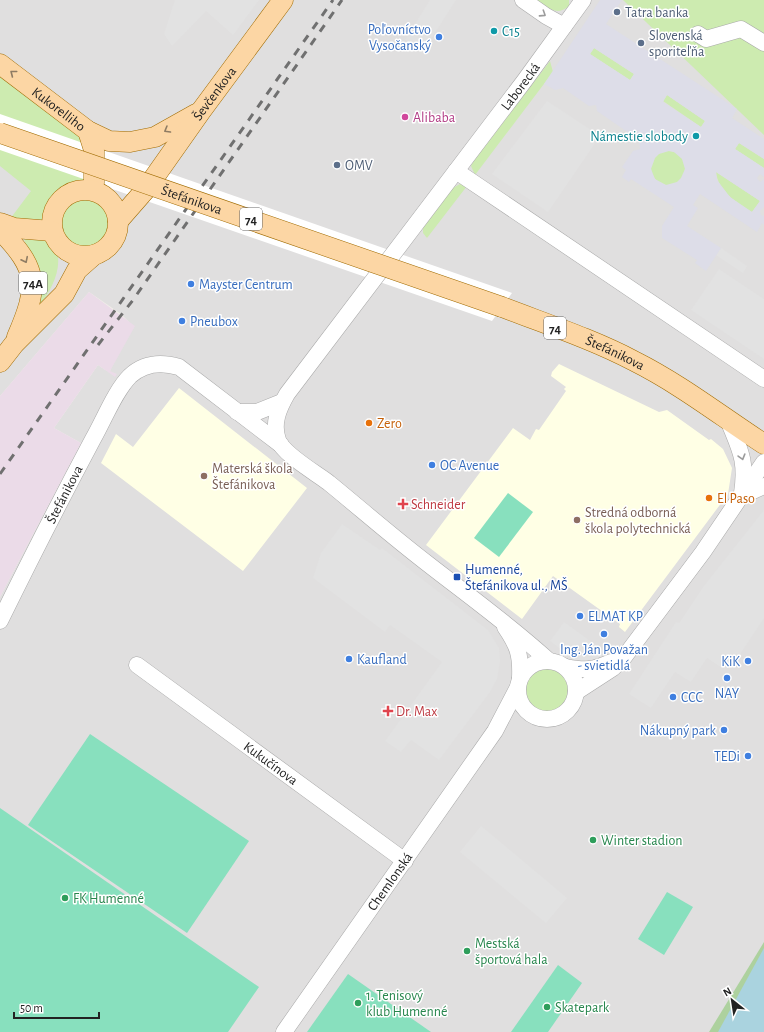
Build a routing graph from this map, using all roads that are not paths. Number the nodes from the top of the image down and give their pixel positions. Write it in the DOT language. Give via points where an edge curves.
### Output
graph roads {
  1 [pos="283,0"];
  2 [pos="523,0"];
  3 [pos="583,0"];
  4 [pos="564,26"];
  5 [pos="698,34"];
  6 [pos="764,43"];
  7 [pos="0,64"];
  8 [pos="201,111"];
  9 [pos="88,131"];
  10 [pos="0,133"];
  11 [pos="456,170"];
  12 [pos="146,189"];
  13 [pos="100,194"];
  14 [pos="118,221"];
  15 [pos="0,222"];
  16 [pos="0,230"];
  17 [pos="52,231"];
  18 [pos="66,251"];
  19 [pos="94,255"];
  20 [pos="45,314"];
  21 [pos="14,344"];
  22 [pos="0,362"];
  23 [pos="764,379"];
  24 [pos="282,402"];
  25 [pos="237,412"];
  26 [pos="728,420"];
  27 [pos="764,444"];
  28 [pos="281,445"];
  29 [pos="764,462"];
  30 [pos="764,486"];
  31 [pos="742,496"];
  32 [pos="0,621"];
  33 [pos="501,621"];
  34 [pos="625,656"];
  35 [pos="549,661"];
  36 [pos="137,665"];
  37 [pos="566,667"];
  38 [pos="519,683"];
  39 [pos="576,692"];
  40 [pos="535,716"];
  41 [pos="495,731"];
  42 [pos="404,861"];
  43 [pos="284,1032"];
  1 -- 8 [label="main road, Ševčenkova"];
  2 -- 4 [label="street, one-way"];
  3 -- 4 [label="street, Laborecká"];
  4 -- 11 [label="street, Laborecká"];
  5 -- 6 [label="street" via="706,39 741,29"];
  9 -- 7 [label="main road, Kukorelliho, one-way"];
  8 -- 9 [label="main road, one-way" via="155,137 130,142 109,141"];
  8 -- 12 [label="main road, Ševčenkova"];
  9 -- 13 [label="main road, Kukorelliho" via="94,150"];
  10 -- 26 [label="main road, Štefánikova / 74, bridge" via="502,307 608,348 692,395"];
  11 -- 23 [label="street"];
  11 -- 24 [label="street"];
  12 -- 13 [label="main road" via="120,197"];
  12 -- 14 [label="main road, Ševčenkova"];
  13 -- 14 [label="main road" via="114,207"];
  13 -- 17 [label="main road" via="79,190 62,199 53,211"];
  14 -- 19 [label="main road, 74A" via="118,231 111,245"];
  15 -- 17 [label="main road" via="14,228"];
  16 -- 21 [label="main road, 74A, one-way" via="22,254 33,286 29,308"];
  17 -- 18 [label="main road" via="57,242"];
  18 -- 19 [label="main road" via="79,256"];
  18 -- 20 [label="main road, 74A" via="59,283"];
  19 -- 20 [label="main road, 74A" via="78,270 64,294"];
  20 -- 21 [label="main road, 74A"];
  21 -- 22 [label="main road, 74A"];
  24 -- 25 [label="street" via="257,412"];
  24 -- 28 [label="street" via="276,425"];
  25 -- 28 [label="street, Štefánikova"];
  25 -- 32 [label="street, Štefánikova" via="179,367 149,365 131,375 123,384 82,459"];
  26 -- 27 [label="main road, Štefánikova / 74"];
  26 -- 31 [label="street, one-way" via="743,459 745,472"];
  28 -- 33 [label="street, Štefánikova" via="404,546"];
  29 -- 31 [label="street"];
  30 -- 31 [label="street"];
  31 -- 34 [label="street"];
  33 -- 35 [label="street, Štefánikova" via="514,629"];
  33 -- 38 [label="street, Štefánikova" via="521,658"];
  34 -- 37 [label="street" via="593,670"];
  34 -- 39 [label="street" via="613,668"];
  35 -- 37 [label="street"];
  35 -- 38 [label="street" via="532,665"];
  36 -- 42 [label="street, Kukučínova"];
  37 -- 39 [label="street" via="572,674"];
  38 -- 40 [label="street" via="522,704"];
  38 -- 41 [label="street, Chemlonská"];
  39 -- 40 [label="street" via="570,708 562,714 549,718"];
  40 -- 41 [label="street, Chemlonská" via="517,718"];
  41 -- 42 [label="street, Chemlonská"];
  42 -- 43 [label="street, Chemlonská"];
}
